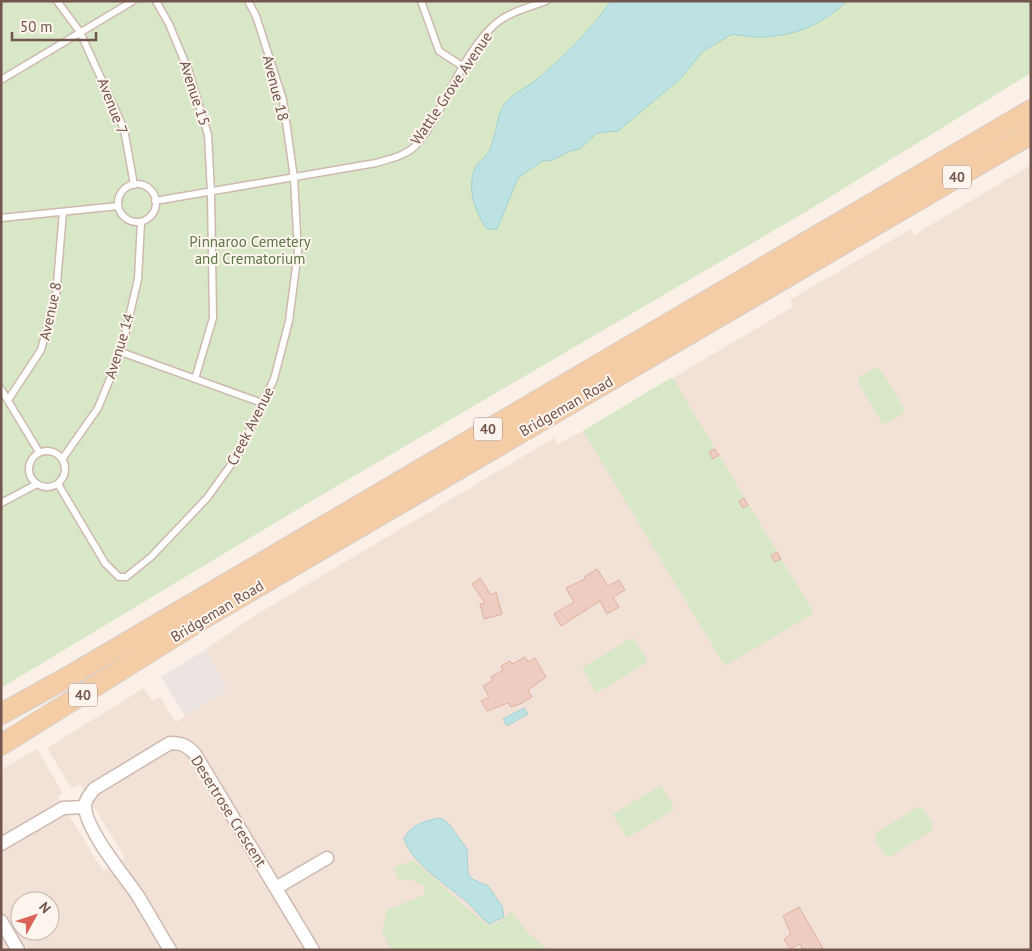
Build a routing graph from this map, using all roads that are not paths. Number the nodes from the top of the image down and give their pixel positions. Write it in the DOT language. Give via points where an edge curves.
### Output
graph roads {
  1 [pos="57,1"];
  2 [pos="132,1"];
  3 [pos="156,1"];
  4 [pos="248,1"];
  5 [pos="421,1"];
  6 [pos="546,1"];
  7 [pos="80,32"];
  8 [pos="462,66"];
  9 [pos="1,80"];
  10 [pos="1031,110"];
  11 [pos="1031,134"];
  12 [pos="1005,137"];
  13 [pos="294,178"];
  14 [pos="134,185"];
  15 [pos="212,192"];
  16 [pos="155,201"];
  17 [pos="118,206"];
  18 [pos="63,212"];
  19 [pos="1,218"];
  20 [pos="141,222"];
  21 [pos="121,352"];
  22 [pos="195,379"];
  23 [pos="1,389"];
  24 [pos="8,400"];
  25 [pos="262,404"];
  26 [pos="39,452"];
  27 [pos="62,458"];
  28 [pos="37,484"];
  29 [pos="58,484"];
  30 [pos="1,503"];
  31 [pos="36,696"];
  32 [pos="1,714"];
  33 [pos="50,716"];
  34 [pos="1,745"];
  35 [pos="85,807"];
  36 [pos="1,844"];
  37 [pos="327,858"];
  38 [pos="276,888"];
  39 [pos="1,921"];
  40 [pos="18,950"];
  41 [pos="170,950"];
  42 [pos="313,950"];
  1 -- 7 [label="lane, Avenue 7"];
  2 -- 7 [label="lane"];
  3 -- 15 [label="lane, Avenue 15" via="170,24 189,72 208,135"];
  4 -- 13 [label="lane, Avenue 18" via="256,16 283,100"];
  5 -- 8 [label="lane" via="439,51"];
  6 -- 8 [label="lane, Wattle Grove Avenue" via="509,15 491,27"];
  7 -- 9 [label="lane"];
  7 -- 14 [label="lane, Avenue 7" via="124,129"];
  8 -- 13 [label="lane, Wattle Grove Avenue" via="416,145 398,157 376,164"];
  10 -- 12 [label="main road, Bridgeman Road / 40"];
  11 -- 12 [label="main road, Bridgeman Road / 40"];
  12 -- 31 [label="main road, Bridgeman Road / 40"];
  12 -- 33 [label="main road, Bridgeman Road / 40" via="204,618"];
  13 -- 15 [label="lane, Wattle Grove Avenue"];
  13 -- 25 [label="lane, Creek Avenue" via="298,251 289,321 274,379"];
  14 -- 16 [label="lane" via="146,188"];
  14 -- 17 [label="lane" via="123,190"];
  15 -- 16 [label="lane, Wattle Grove Avenue"];
  15 -- 22 [label="lane, Avenue 15" via="213,318"];
  16 -- 20 [label="lane" via="153,213"];
  17 -- 18 [label="lane"];
  17 -- 20 [label="lane" via="126,218"];
  18 -- 19 [label="lane"];
  18 -- 24 [label="lane, Avenue 8" via="56,295 41,350"];
  20 -- 21 [label="lane, Avenue 14" via="138,279"];
  21 -- 22 [label="lane"];
  21 -- 27 [label="lane, Avenue 14" via="98,408"];
  22 -- 25 [label="lane"];
  23 -- 24 [label="lane"];
  24 -- 26 [label="lane"];
  25 -- 29 [label="lane, Creek Avenue" via="238,455 207,498 151,557 126,577 119,577 106,563"];
  26 -- 27 [label="lane" via="52,451"];
  26 -- 28 [label="lane" via="29,467"];
  27 -- 29 [label="lane" via="65,473"];
  28 -- 29 [label="lane" via="49,487"];
  28 -- 30 [label="lane"];
  31 -- 32 [label="main road, Bridgeman Road / 40"];
  31 -- 33 [label="main road"];
  33 -- 34 [label="main road, Bridgeman Road / 40"];
  35 -- 36 [label="street" via="63,808"];
  35 -- 38 [label="street, Desertrose Crescent" via="94,789 170,743 183,744 194,754"];
  35 -- 41 [label="street" via="87,818 120,874 137,895"];
  37 -- 38 [label="street"];
  38 -- 42 [label="street, Desertrose Crescent"];
  39 -- 40 [label="street"];
}
